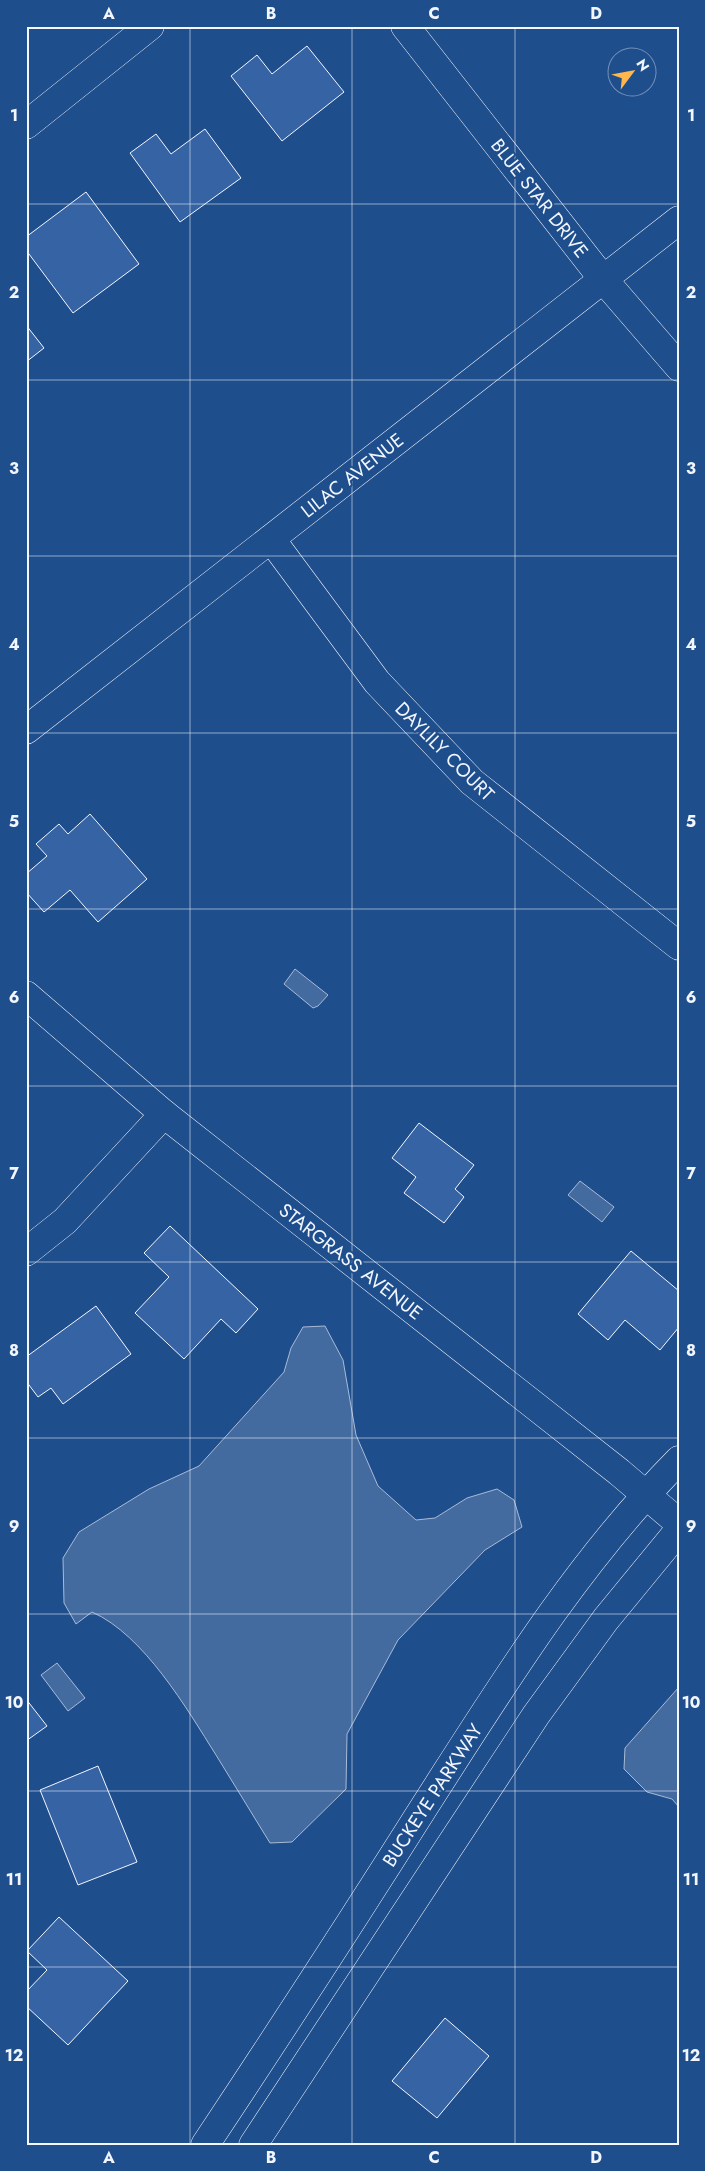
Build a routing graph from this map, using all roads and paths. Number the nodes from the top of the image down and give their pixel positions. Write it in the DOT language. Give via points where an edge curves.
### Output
graph roads {
  1 [pos="150,26"];
  2 [pos="405,26"];
  3 [pos="26,125"];
  4 [pos="679,220"];
  5 [pos="603,279"];
  6 [pos="679,367"];
  7 [pos="271,539"];
  8 [pos="26,730"];
  9 [pos="679,946"];
  10 [pos="26,995"];
  11 [pos="164,1114"];
  12 [pos="26,1252"];
  13 [pos="679,1460"];
  14 [pos="645,1494"];
  15 [pos="679,1523"];
  16 [pos="679,1530"];
  17 [pos="205,2145"];
  18 [pos="253,2145"];
  1 -- 3 [label="street"];
  2 -- 5 [label="street, BLUE STAR DRIVE"];
  4 -- 5 [label="street, LILAC AVENUE"];
  5 -- 6 [label="street, BLUE STAR DRIVE"];
  5 -- 7 [label="street, LILAC AVENUE"];
  7 -- 8 [label="street, LILAC AVENUE"];
  7 -- 9 [label="street, DAYLILY COURT" via="377,682 472,782"];
  10 -- 11 [label="street, STARGRASS AVENUE"];
  11 -- 12 [label="street" via="65,1221"];
  11 -- 14 [label="street, STARGRASS AVENUE"];
  13 -- 14 [label="street, BUCKEYE PARKWAY"];
  14 -- 15 [label="street, STARGRASS AVENUE"];
  14 -- 17 [label="street, BUCKEYE PARKWAY" via="571,1587 501,1687 314,1981"];
  16 -- 18 [label="street" via="606,1619 536,1714"];
}
